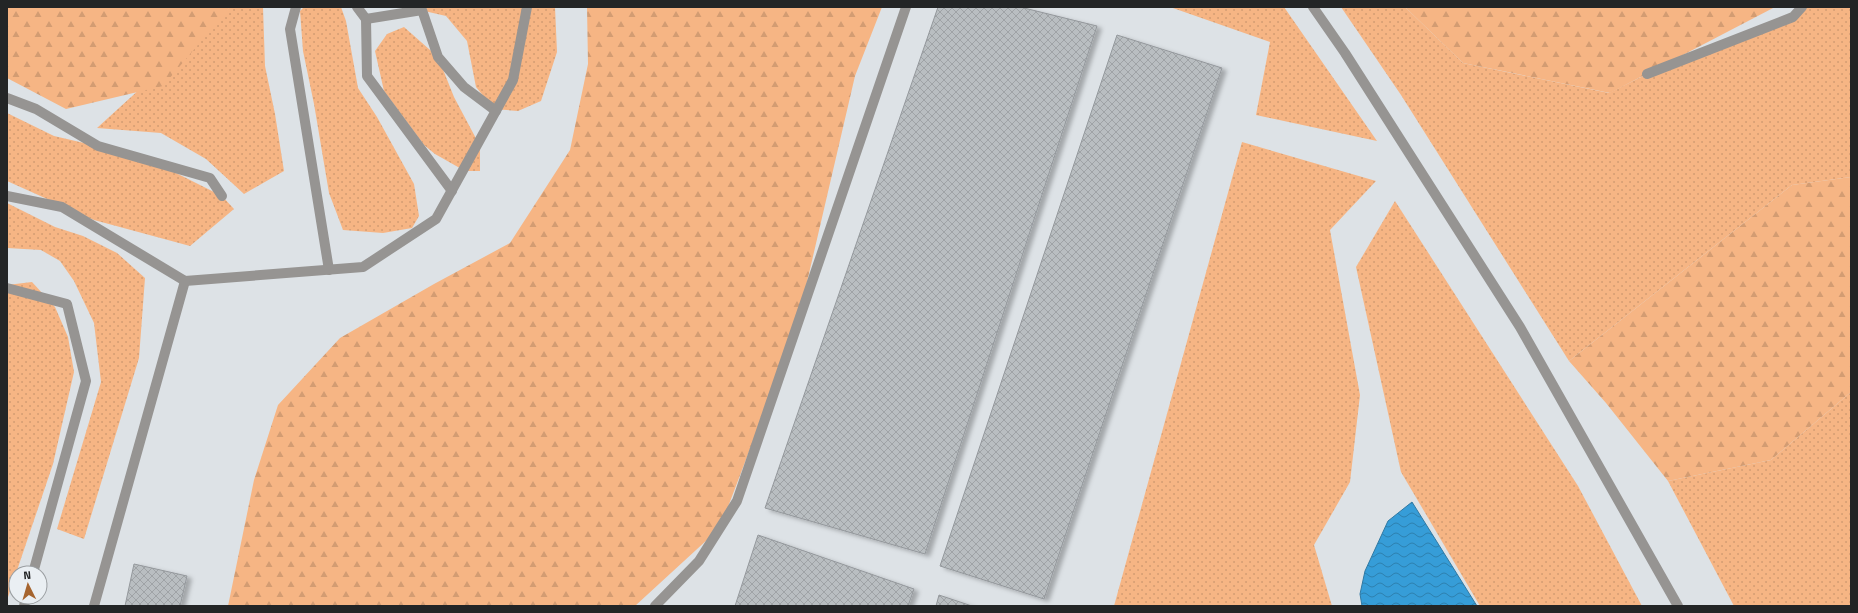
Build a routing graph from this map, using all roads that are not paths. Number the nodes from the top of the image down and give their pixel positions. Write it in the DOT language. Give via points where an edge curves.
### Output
graph roads {
  1 [pos="296,7"];
  2 [pos="357,7"];
  3 [pos="527,7"];
  4 [pos="906,7"];
  5 [pos="1313,7"];
  6 [pos="1802,7"];
  7 [pos="366,19"];
  8 [pos="1647,74"];
  9 [pos="7,98"];
  10 [pos="496,111"];
  11 [pos="452,191"];
  12 [pos="7,196"];
  13 [pos="222,196"];
  14 [pos="329,270"];
  15 [pos="185,281"];
  16 [pos="7,288"];
  17 [pos="35,565"];
  18 [pos="94,606"];
  19 [pos="655,606"];
  20 [pos="1678,606"];
  1 -- 14 [label="street" via="290,29"];
  2 -- 7 [label="street"];
  3 -- 10 [label="street" via="513,80"];
  4 -- 19 [label="street" via="737,501 700,561"];
  5 -- 20 [label="street" via="1520,327"];
  6 -- 8 [label="street" via="1793,17"];
  7 -- 10 [label="street" via="422,10 438,57 464,87"];
  7 -- 11 [label="street" via="367,76"];
  9 -- 13 [label="street" via="36,109 98,146 210,178"];
  10 -- 11 [label="street"];
  11 -- 14 [label="street" via="436,219 364,267"];
  12 -- 15 [label="street" via="62,207"];
  14 -- 15 [label="street"];
  15 -- 18 [label="street"];
  16 -- 17 [label="street" via="67,304 86,381"];
}
